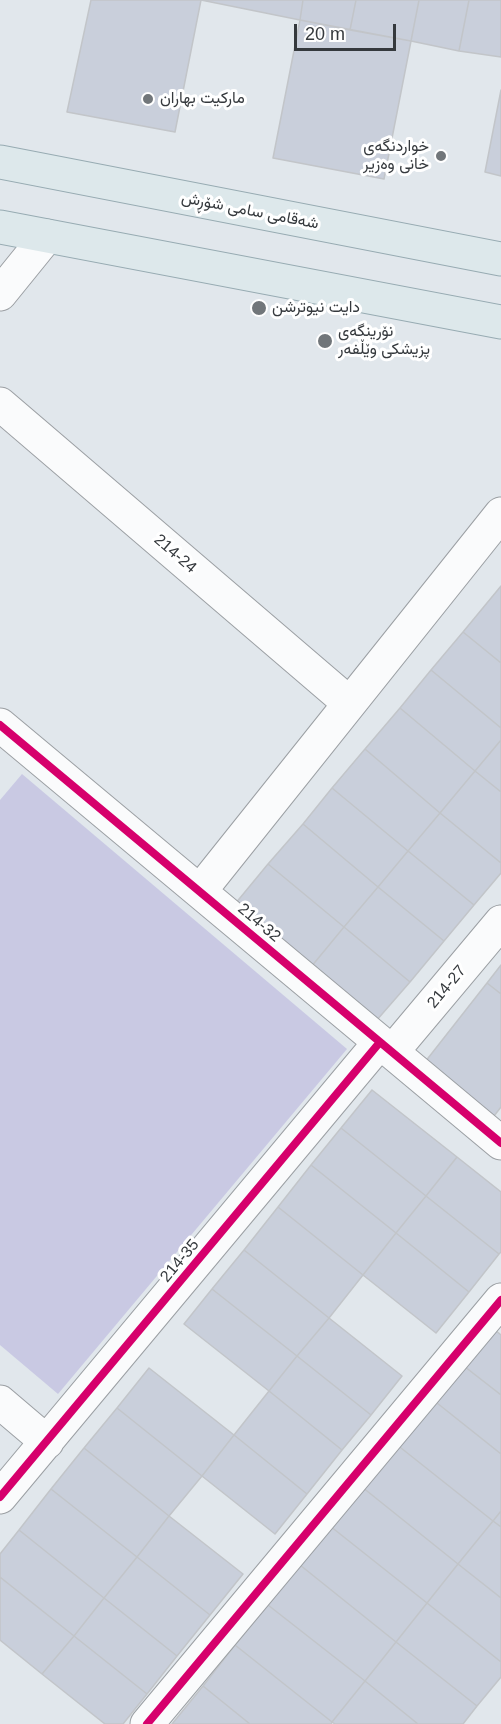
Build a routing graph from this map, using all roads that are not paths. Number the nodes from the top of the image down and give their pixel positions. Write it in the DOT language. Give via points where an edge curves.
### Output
graph roads {
  1 [pos="0,162"];
  2 [pos="0,227"];
  3 [pos="47,236"];
  4 [pos="501,259"];
  5 [pos="0,294"];
  6 [pos="501,322"];
  7 [pos="0,404"];
  8 [pos="501,514"];
  9 [pos="349,703"];
  10 [pos="3,734"];
  11 [pos="200,891"];
  12 [pos="501,922"];
  13 [pos="386,1047"];
  14 [pos="501,1143"];
  15 [pos="501,1300"];
  16 [pos="0,1402"];
  17 [pos="47,1442"];
  18 [pos="0,1497"];
  19 [pos="147,1724"];
  1 -- 4 [label="main road, شەقامی سامی شۆڕش"];
  2 -- 3 [label="main road"];
  3 -- 5 [label="street"];
  3 -- 6 [label="main road"];
  7 -- 9 [label="street, 214-24"];
  8 -- 9 [label="street"];
  9 -- 11 [label="street"];
  10 -- 11 [label="street, 214-32"];
  11 -- 13 [label="street, 214-32"];
  12 -- 13 [label="street, 214-27"];
  13 -- 14 [label="street, 214-32"];
  13 -- 17 [label="street, 214-35"];
  15 -- 19 [label="street"];
  16 -- 17 [label="street"];
  17 -- 18 [label="street, 214-35"];
}
